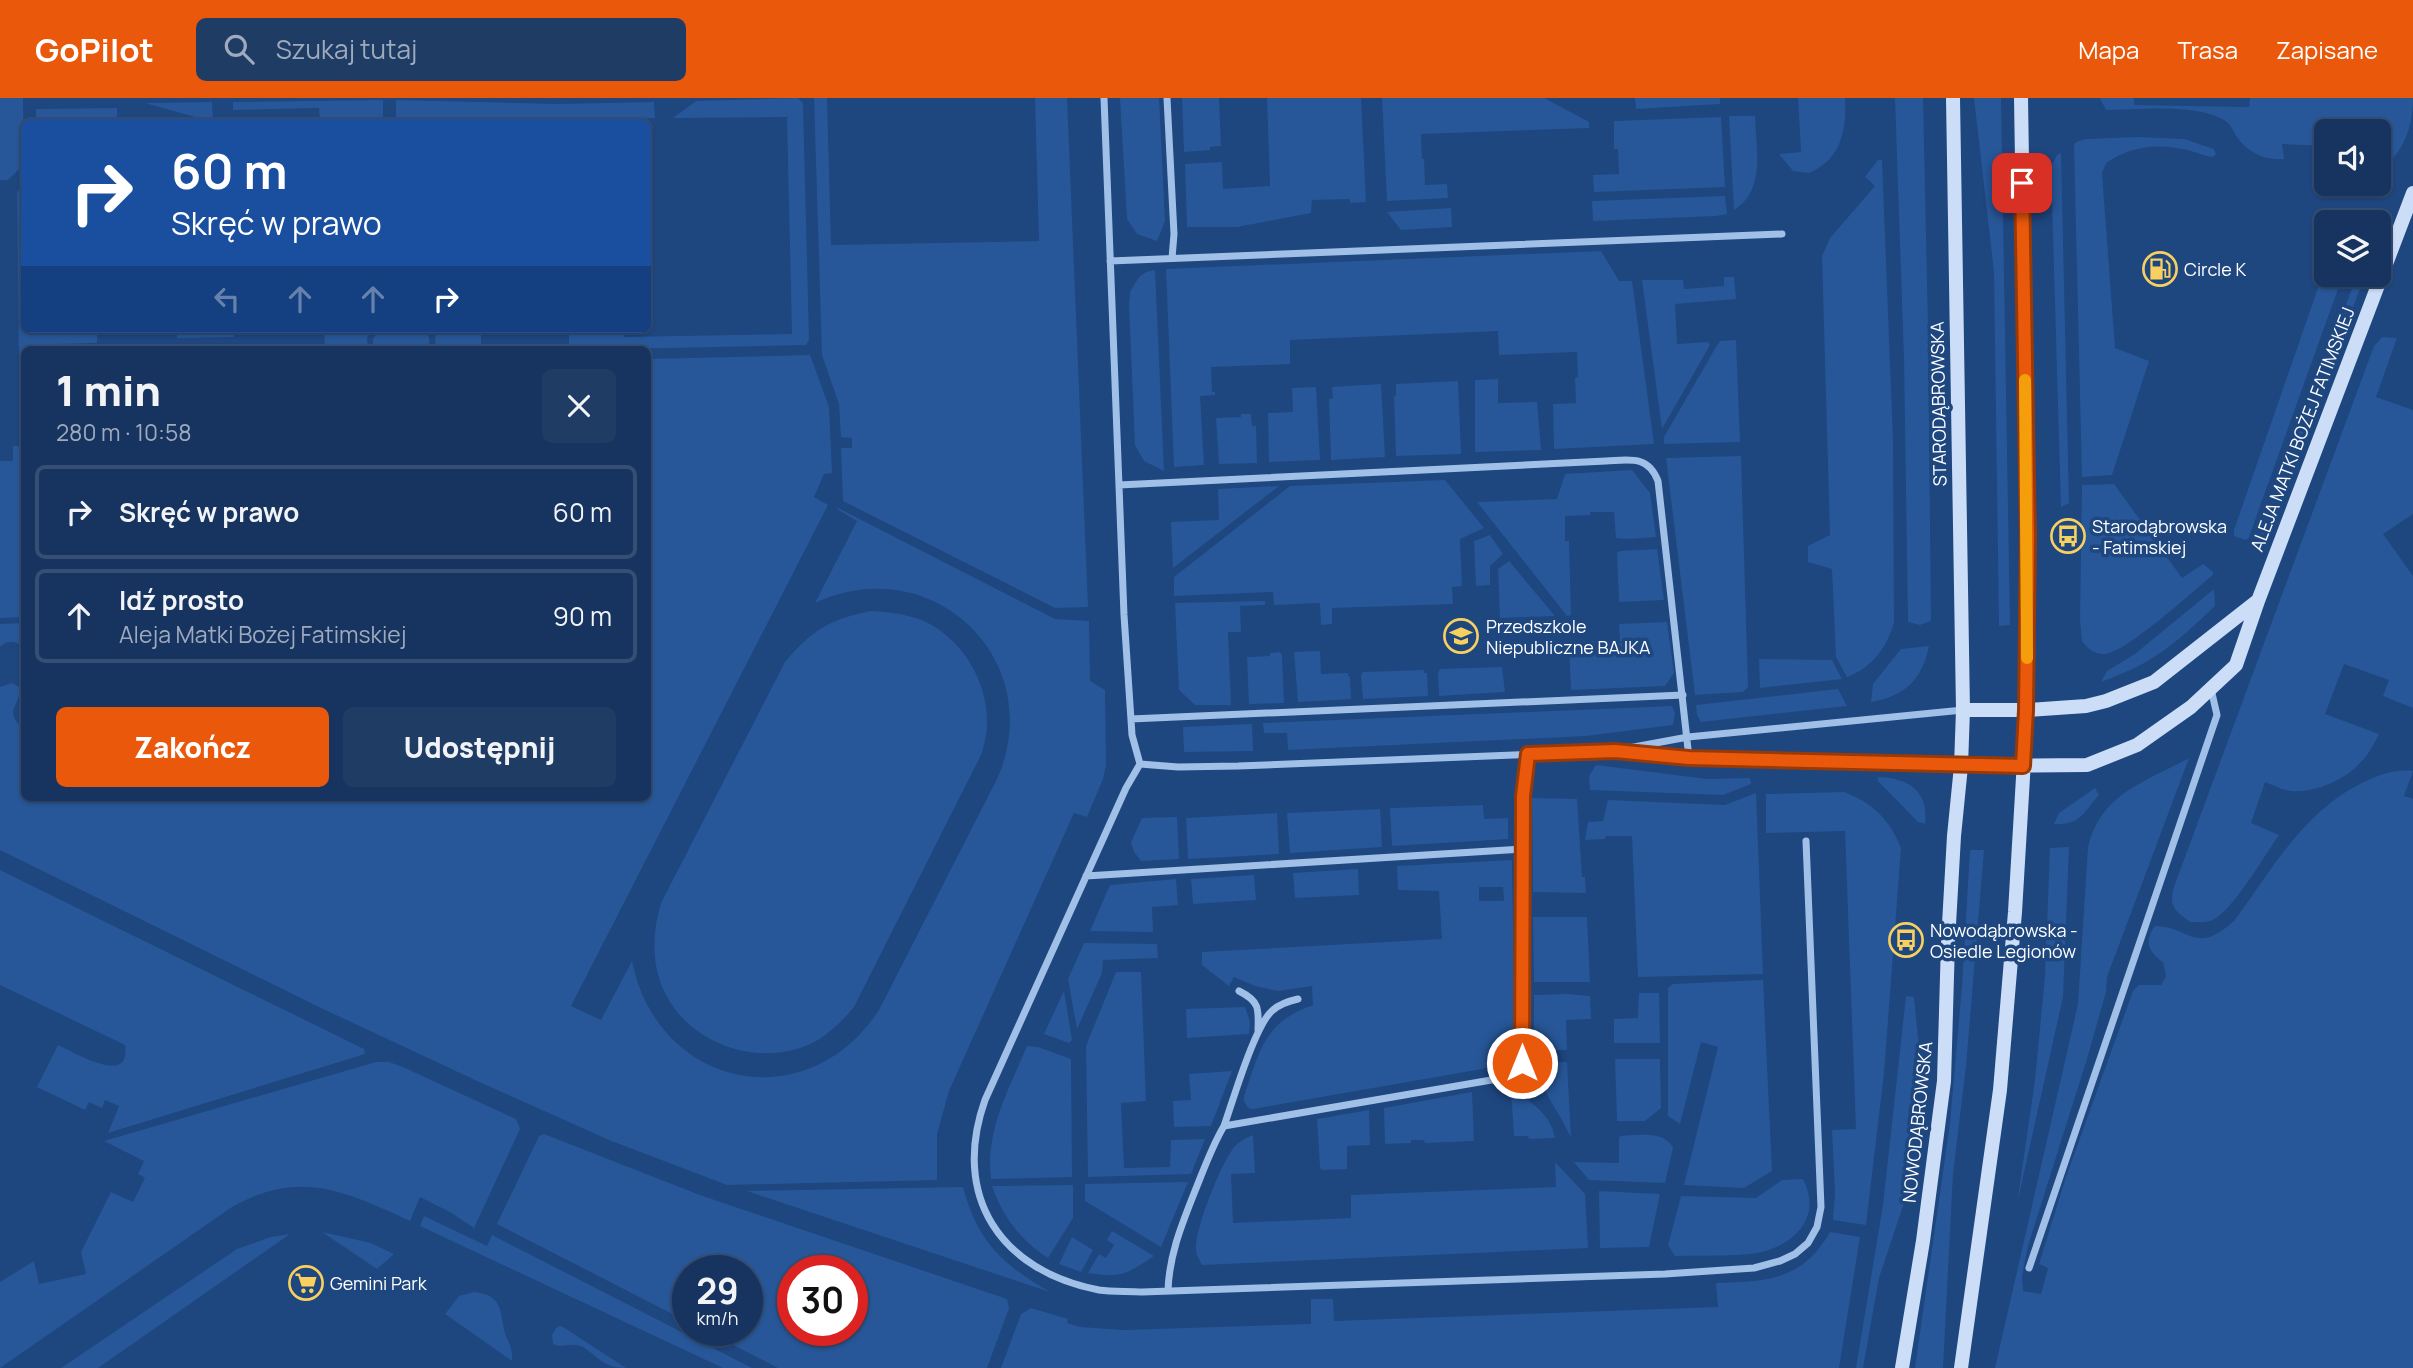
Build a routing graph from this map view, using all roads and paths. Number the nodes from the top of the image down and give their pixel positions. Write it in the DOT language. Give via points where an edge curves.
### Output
graph roads {
  1 [pos="1104,98"];
  2 [pos="1167,98"];
  3 [pos="1953,98"];
  4 [pos="2021,98"];
  5 [pos="2413,193"];
  6 [pos="1782,234"];
  7 [pos="1172,258"];
  8 [pos="1110,261"];
  9 [pos="1119,485"];
  10 [pos="2258,601"];
  11 [pos="2211,689"];
  12 [pos="1683,695"];
  13 [pos="1963,710"];
  14 [pos="2026,710"];
  15 [pos="1131,719"];
  16 [pos="1688,737"];
  17 [pos="1615,751"];
  18 [pos="1528,754"];
  19 [pos="1689,758"];
  20 [pos="1140,764"];
  21 [pos="1961,766"];
  22 [pos="2023,766"];
  23 [pos="1806,841"];
  24 [pos="1522,849"];
  25 [pos="1086,876"];
  26 [pos="1239,991"];
  27 [pos="1298,999"];
  28 [pos="1258,1034"];
  29 [pos="1224,1126"];
  30 [pos="2029,1268"];
  31 [pos="1168,1291"];
  32 [pos="1902,1368"];
  33 [pos="1961,1368"];
  1 -- 8 [label="street"];
  2 -- 7 [label="street"];
  3 -- 13 [label="street, STARODĄBROWSKA"];
  4 -- 14 [label="street"];
  5 -- 10 [label="street, ALEJA MATKI BOŻEJ FATIMSKIEJ"];
  6 -- 7 [label="street"];
  7 -- 8 [label="street"];
  8 -- 9 [label="street"];
  9 -- 12 [label="street" via="1593,461 1644,463 1658,481"];
  9 -- 15 [label="street"];
  10 -- 11 [label="street, ALEJA MATKI BOŻEJ FATIMSKIEJ" via="2236,665"];
  10 -- 14 [label="street" via="2154,681 2094,704"];
  11 -- 22 [label="street, ALEJA MATKI BOŻEJ FATIMSKIEJ" via="2137,745 2087,765"];
  11 -- 30 [label="street" via="2217,715"];
  12 -- 15 [label="street"];
  12 -- 16 [label="street"];
  13 -- 14 [label="street"];
  13 -- 16 [label="street"];
  13 -- 21 [label="street, NOWODĄBROWSKA"];
  14 -- 22 [label="street"];
  15 -- 20 [label="street"];
  16 -- 17 [label="street"];
  16 -- 19 [label="street"];
  17 -- 18 [label="street"];
  17 -- 19 [label="street"];
  18 -- 20 [label="street" via="1238,766"];
  18 -- 24 [label="street"];
  19 -- 21 [label="street"];
  20 -- 25 [label="street"];
  21 -- 22 [label="street, ALEJA MATKI BOŻEJ FATIMSKIEJ"];
  21 -- 32 [label="street, NOWODĄBROWSKA" via="1944,1081"];
  22 -- 33 [label="street" via="2000,1090"];
  23 -- 31 [label="street" via="1821,1207 1817,1227 1795,1254 1754,1268 1690,1272"];
  24 -- 25 [label="street"];
  24 -- 29 [label="street" via="1522,1063 1518,1070 1503,1078"];
  25 -- 31 [label="street" via="982,1109 975,1134 977,1183 1003,1241 1027,1262 1100,1290"];
  26 -- 28 [label="street" via="1256,1004"];
  27 -- 28 [label="street" via="1271,1011"];
  28 -- 29 [label="street"];
  29 -- 31 [label="street" via="1173,1247"];
}
